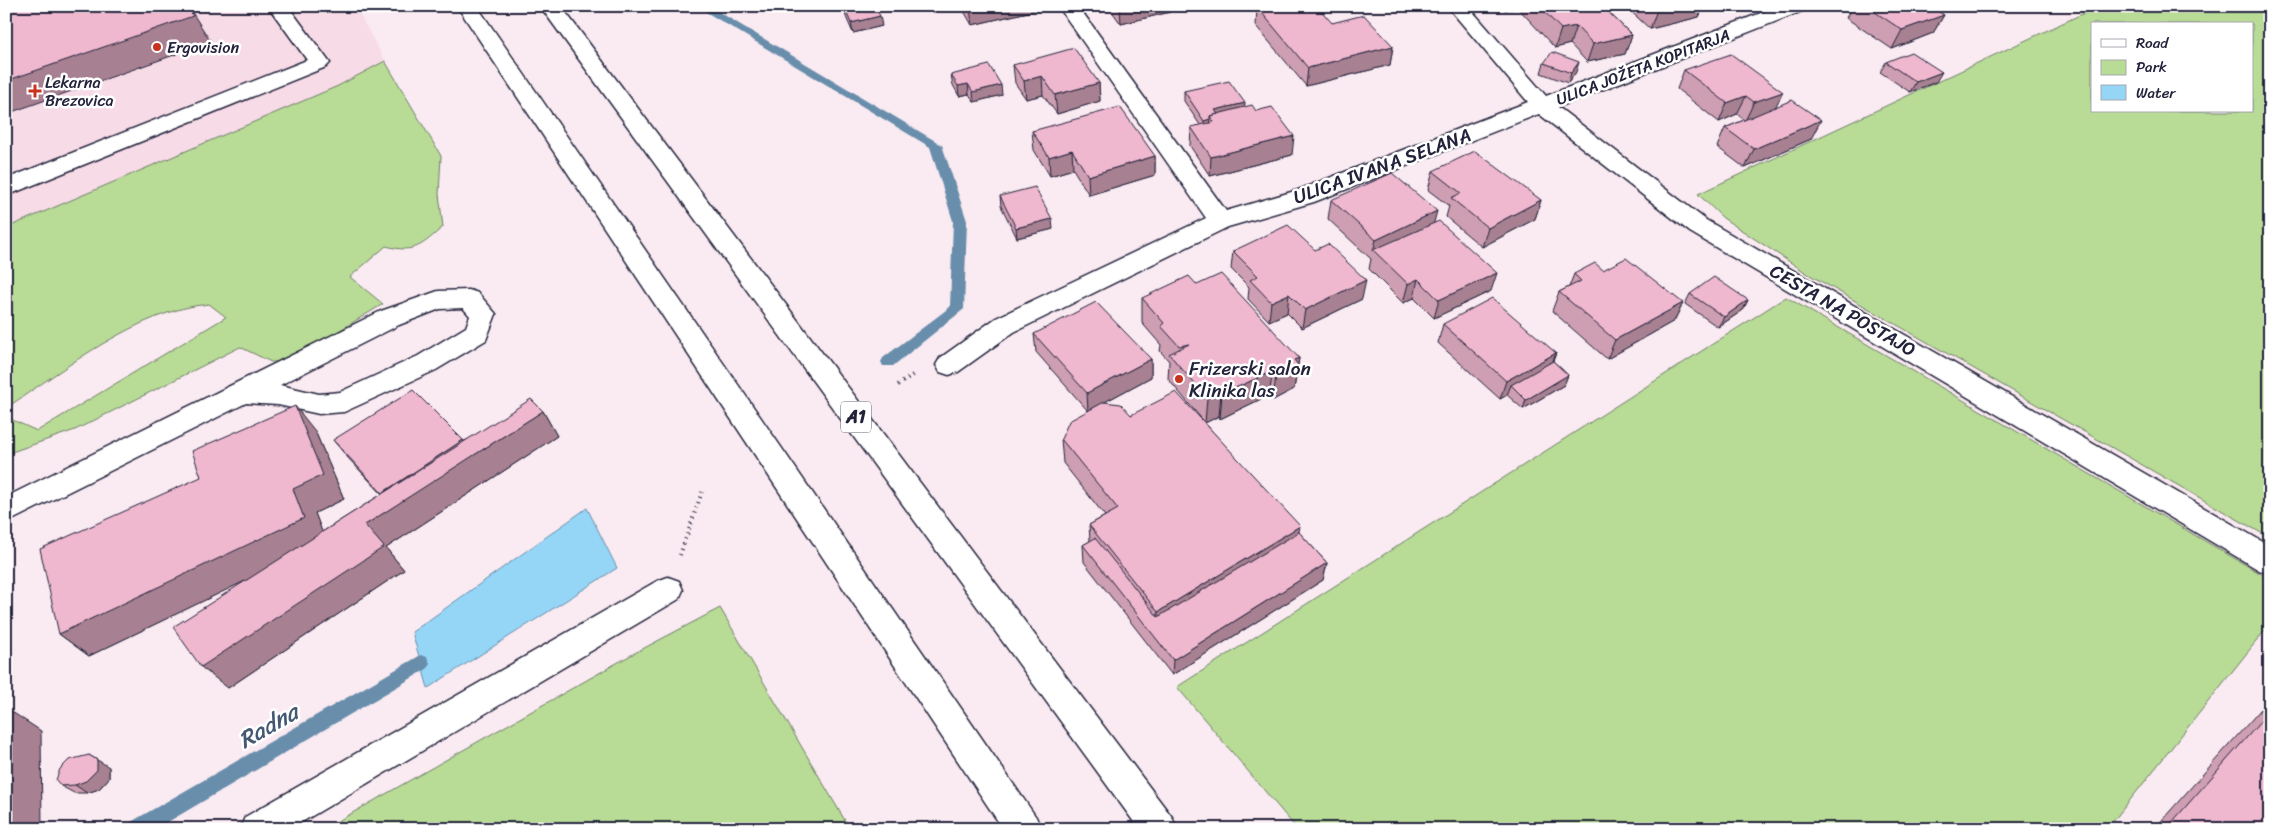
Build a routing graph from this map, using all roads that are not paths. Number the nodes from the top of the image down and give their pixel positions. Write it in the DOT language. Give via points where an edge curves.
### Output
graph roads {
  1 [pos="278,6"];
  2 [pos="467,6"];
  3 [pos="550,6"];
  4 [pos="1068,6"];
  5 [pos="1458,6"];
  6 [pos="1798,6"];
  7 [pos="1543,106"];
  8 [pos="6,188"];
  9 [pos="1220,221"];
  10 [pos="949,366"];
  11 [pos="244,392"];
  12 [pos="6,511"];
  13 [pos="2270,561"];
  14 [pos="668,590"];
  15 [pos="258,829"];
  16 [pos="1024,829"];
  17 [pos="1160,829"];
  1 -- 8 [label="main road" via="319,63"];
  2 -- 16 [label="main road"];
  3 -- 17 [label="main road, A1"];
  4 -- 9 [label="main road"];
  5 -- 7 [label="main road, CESTA NA POSTAJO"];
  6 -- 7 [label="main road, ULICA JOŽETA KOPITARJA"];
  7 -- 9 [label="main road, ULICA IVANA SELANA" via="1306,196"];
  7 -- 13 [label="main road, CESTA NA POSTAJO" via="1698,226"];
  9 -- 10 [label="main road, ULICA IVANA SELANA" via="1006,325"];
  11 -- 11 [label="main road" via="390,318 438,300 469,299 482,314 477,333 427,364 344,402 320,404"];
  11 -- 12 [label="main road"];
  14 -- 15 [label="main road"];
}
